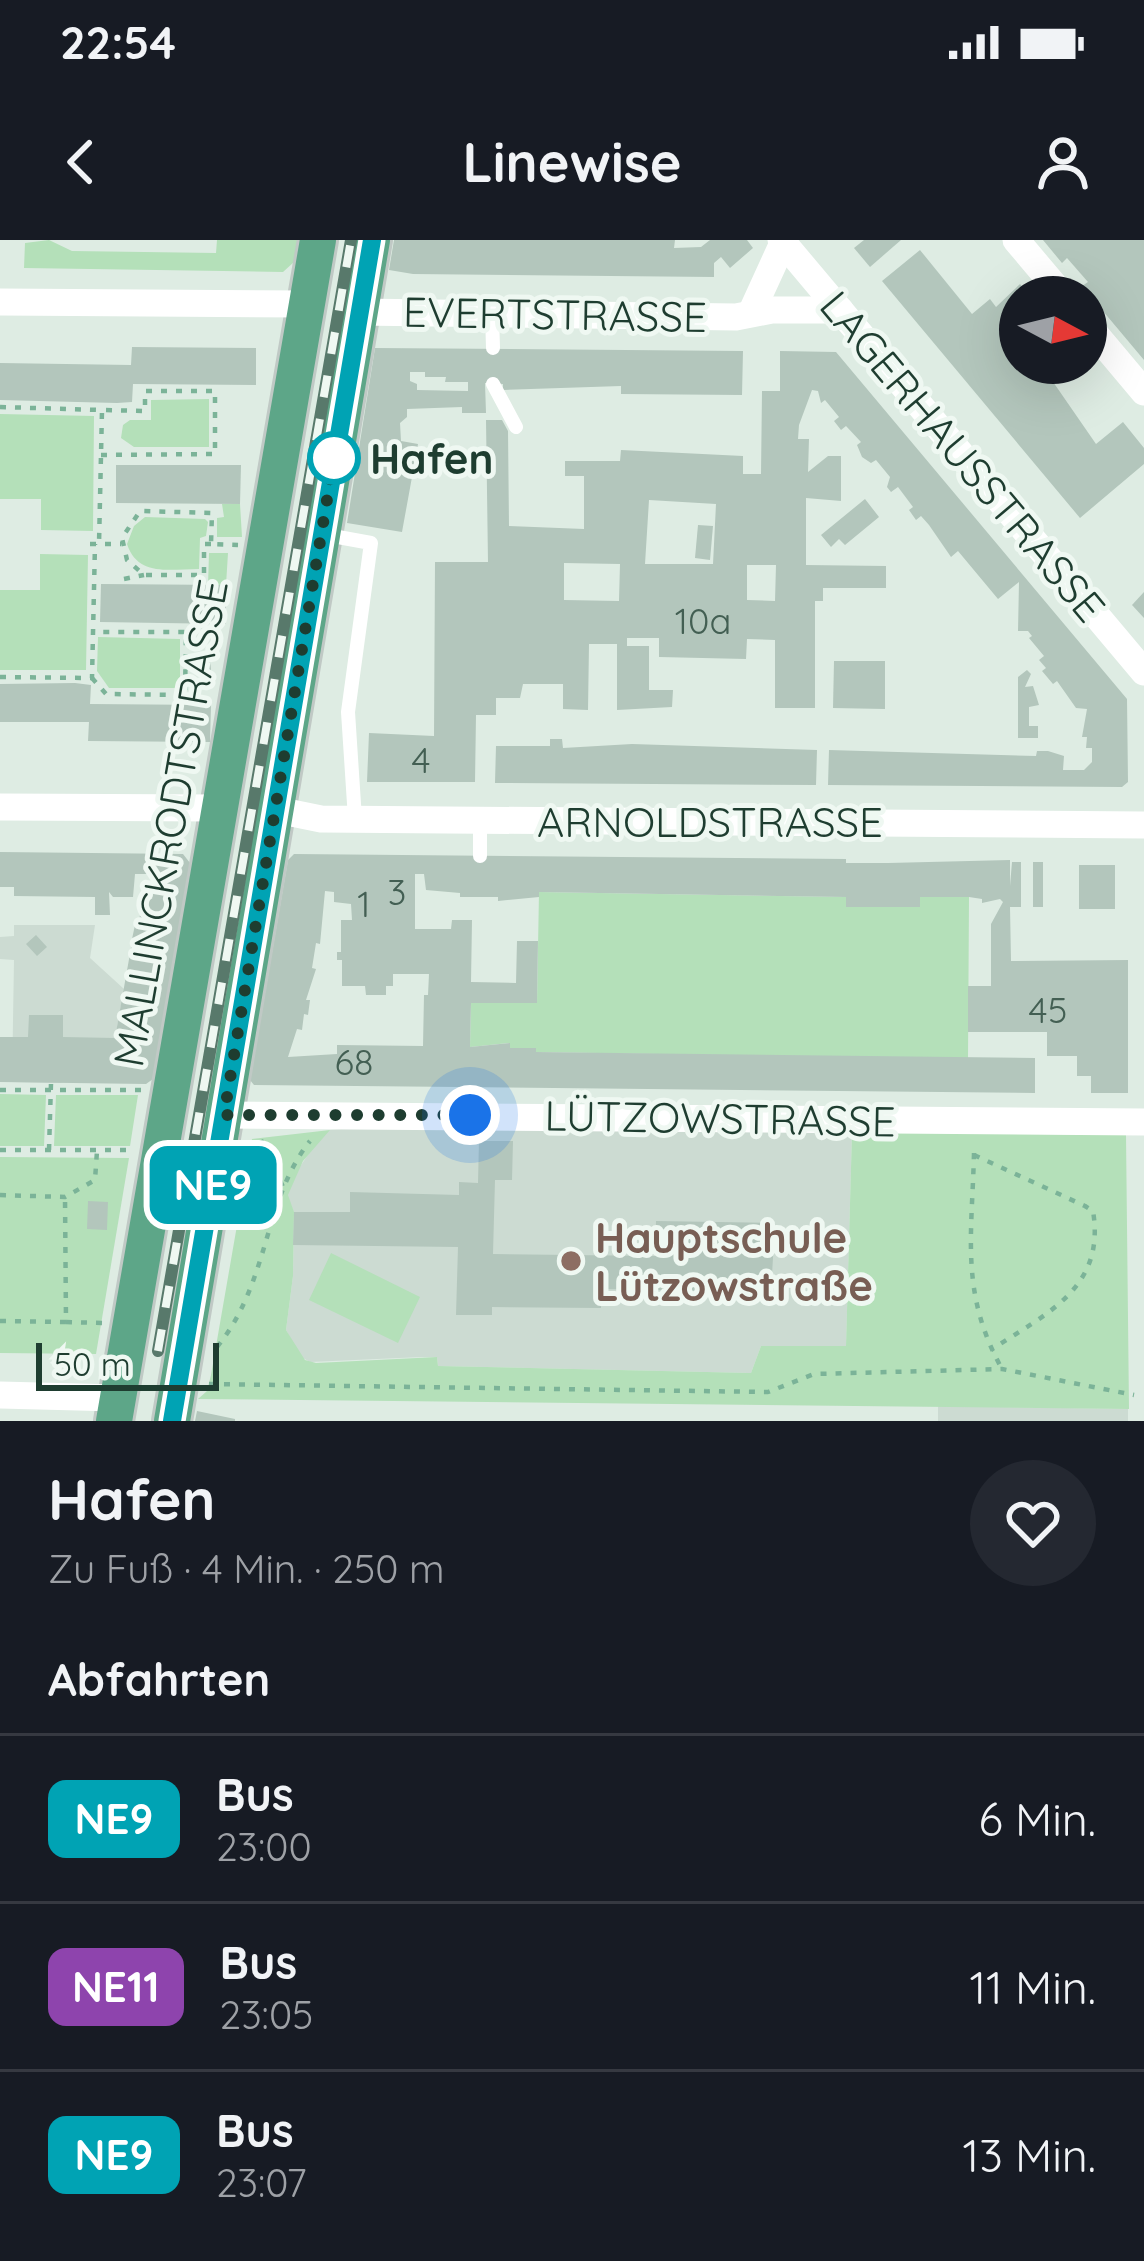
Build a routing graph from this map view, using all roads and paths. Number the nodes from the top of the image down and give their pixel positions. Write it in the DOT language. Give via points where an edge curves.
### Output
graph roads {
  1 [pos="318,240"];
  2 [pos="372,240"];
  3 [pos="1016,240"];
  4 [pos="782,241"];
  5 [pos="1046,276"];
  6 [pos="0,302"];
  7 [pos="306,304"];
  8 [pos="840,310"];
  9 [pos="358,312"];
  10 [pos="751,313"];
  11 [pos="492,314"];
  12 [pos="493,348"];
  13 [pos="1107,348"];
  14 [pos="493,384"];
  15 [pos="1144,392"];
  16 [pos="0,407"];
  17 [pos="102,410"];
  18 [pos="516,427"];
  19 [pos="101,454"];
  20 [pos="212,513"];
  21 [pos="221,513"];
  22 [pos="322,533"];
  23 [pos="95,544"];
  24 [pos="123,544"];
  25 [pos="212,544"];
  26 [pos="250,545"];
  27 [pos="144,575"];
  28 [pos="124,579"];
  29 [pos="92,632"];
  30 [pos="1144,672"];
  31 [pos="0,677"];
  32 [pos="92,678"];
  33 [pos="0,806"];
  34 [pos="218,808"];
  35 [pos="278,810"];
  36 [pos="481,819"];
  37 [pos="355,820"];
  38 [pos="1144,824"];
  39 [pos="480,856"];
  40 [pos="50,1086"];
  41 [pos="0,1090"];
  42 [pos="154,1090"];
  43 [pos="224,1115"];
  44 [pos="975,1121"];
  45 [pos="1144,1122"];
  46 [pos="259,1133"];
  47 [pos="313,1138"];
  48 [pos="0,1150"];
  49 [pos="49,1150"];
  50 [pos="137,1150"];
  51 [pos="97,1151"];
  52 [pos="974,1155"];
  53 [pos="284,1189"];
  54 [pos="0,1195"];
  55 [pos="64,1197"];
  56 [pos="0,1321"];
  57 [pos="66,1322"];
  58 [pos="107,1323"];
  59 [pos="992,1351"];
  60 [pos="209,1353"];
  61 [pos="1002,1370"];
  62 [pos="204,1383"];
  63 [pos="0,1395"];
  64 [pos="1134,1395"];
  65 [pos="116,1410"];
  66 [pos="172,1421"];
  1 -- 7 [label="main road, MALLINCKRODTSTRASSE"];
  2 -- 9 [label="main road"];
  3 -- 5 [label="street"];
  4 -- 8 [label="street, LAGERHAUSSTRASSE"];
  4 -- 10 [label="street, EVERTSTRASSE"];
  6 -- 7 [label="street"];
  7 -- 34 [label="main road, MALLINCKRODTSTRASSE"];
  8 -- 10 [label="street, EVERTSTRASSE"];
  8 -- 30 [label="street, LAGERHAUSSTRASSE"];
  9 -- 11 [label="street, EVERTSTRASSE"];
  9 -- 22 [label="main road"];
  10 -- 11 [label="street, EVERTSTRASSE"];
  11 -- 12 [label="lane"];
  13 -- 15 [label="street"];
  14 -- 18 [label="lane"];
  16 -- 17 [label="path"];
  17 -- 19 [label="path"];
  17 -- 19 [label="path" via="145,411 145,391 215,391 215,454"];
  19 -- 23 [label="path"];
  20 -- 21 [label="path"];
  20 -- 24 [label="path" via="140,512"];
  20 -- 25 [label="path"];
  22 -- 35 [label="main road"];
  22 -- 37 [label="lane" via="371,543 349,712"];
  23 -- 24 [label="path"];
  23 -- 29 [label="path"];
  24 -- 27 [label="path"];
  25 -- 26 [label="path"];
  25 -- 27 [label="path" via="205,544 203,575"];
  27 -- 28 [label="path"];
  29 -- 32 [label="path"];
  29 -- 32 [label="path" via="186,632 185,695 106,694"];
  31 -- 32 [label="path"];
  33 -- 34 [label="street"];
  34 -- 65 [label="main road, MALLINCKRODTSTRASSE"];
  35 -- 37 [label="street, ARNOLDSTRASSE"];
  35 -- 43 [label="main road"];
  36 -- 37 [label="street, ARNOLDSTRASSE"];
  36 -- 38 [label="street, ARNOLDSTRASSE"];
  36 -- 39 [label="lane"];
  40 -- 41 [label="path"];
  40 -- 42 [label="path"];
  40 -- 49 [label="path"];
  43 -- 44 [label="street, LÜTZOWSTRASSE"];
  43 -- 66 [label="main road"];
  44 -- 45 [label="street, LÜTZOWSTRASSE"];
  44 -- 52 [label="path"];
  46 -- 53 [label="path"];
  47 -- 53 [label="path"];
  48 -- 49 [label="path"];
  49 -- 51 [label="path"];
  50 -- 51 [label="path"];
  51 -- 55 [label="path" via="95,1180"];
  52 -- 59 [label="path" via="971,1289"];
  52 -- 59 [label="path" via="1085,1206 1094,1221 1074,1293"];
  53 -- 60 [label="path" via="251,1296"];
  54 -- 55 [label="path"];
  55 -- 57 [label="path"];
  56 -- 57 [label="path"];
  57 -- 58 [label="path"];
  59 -- 61 [label="path"];
  61 -- 62 [label="path" via="814,1374 768,1392"];
  61 -- 64 [label="path"];
  63 -- 65 [label="street"];
}
